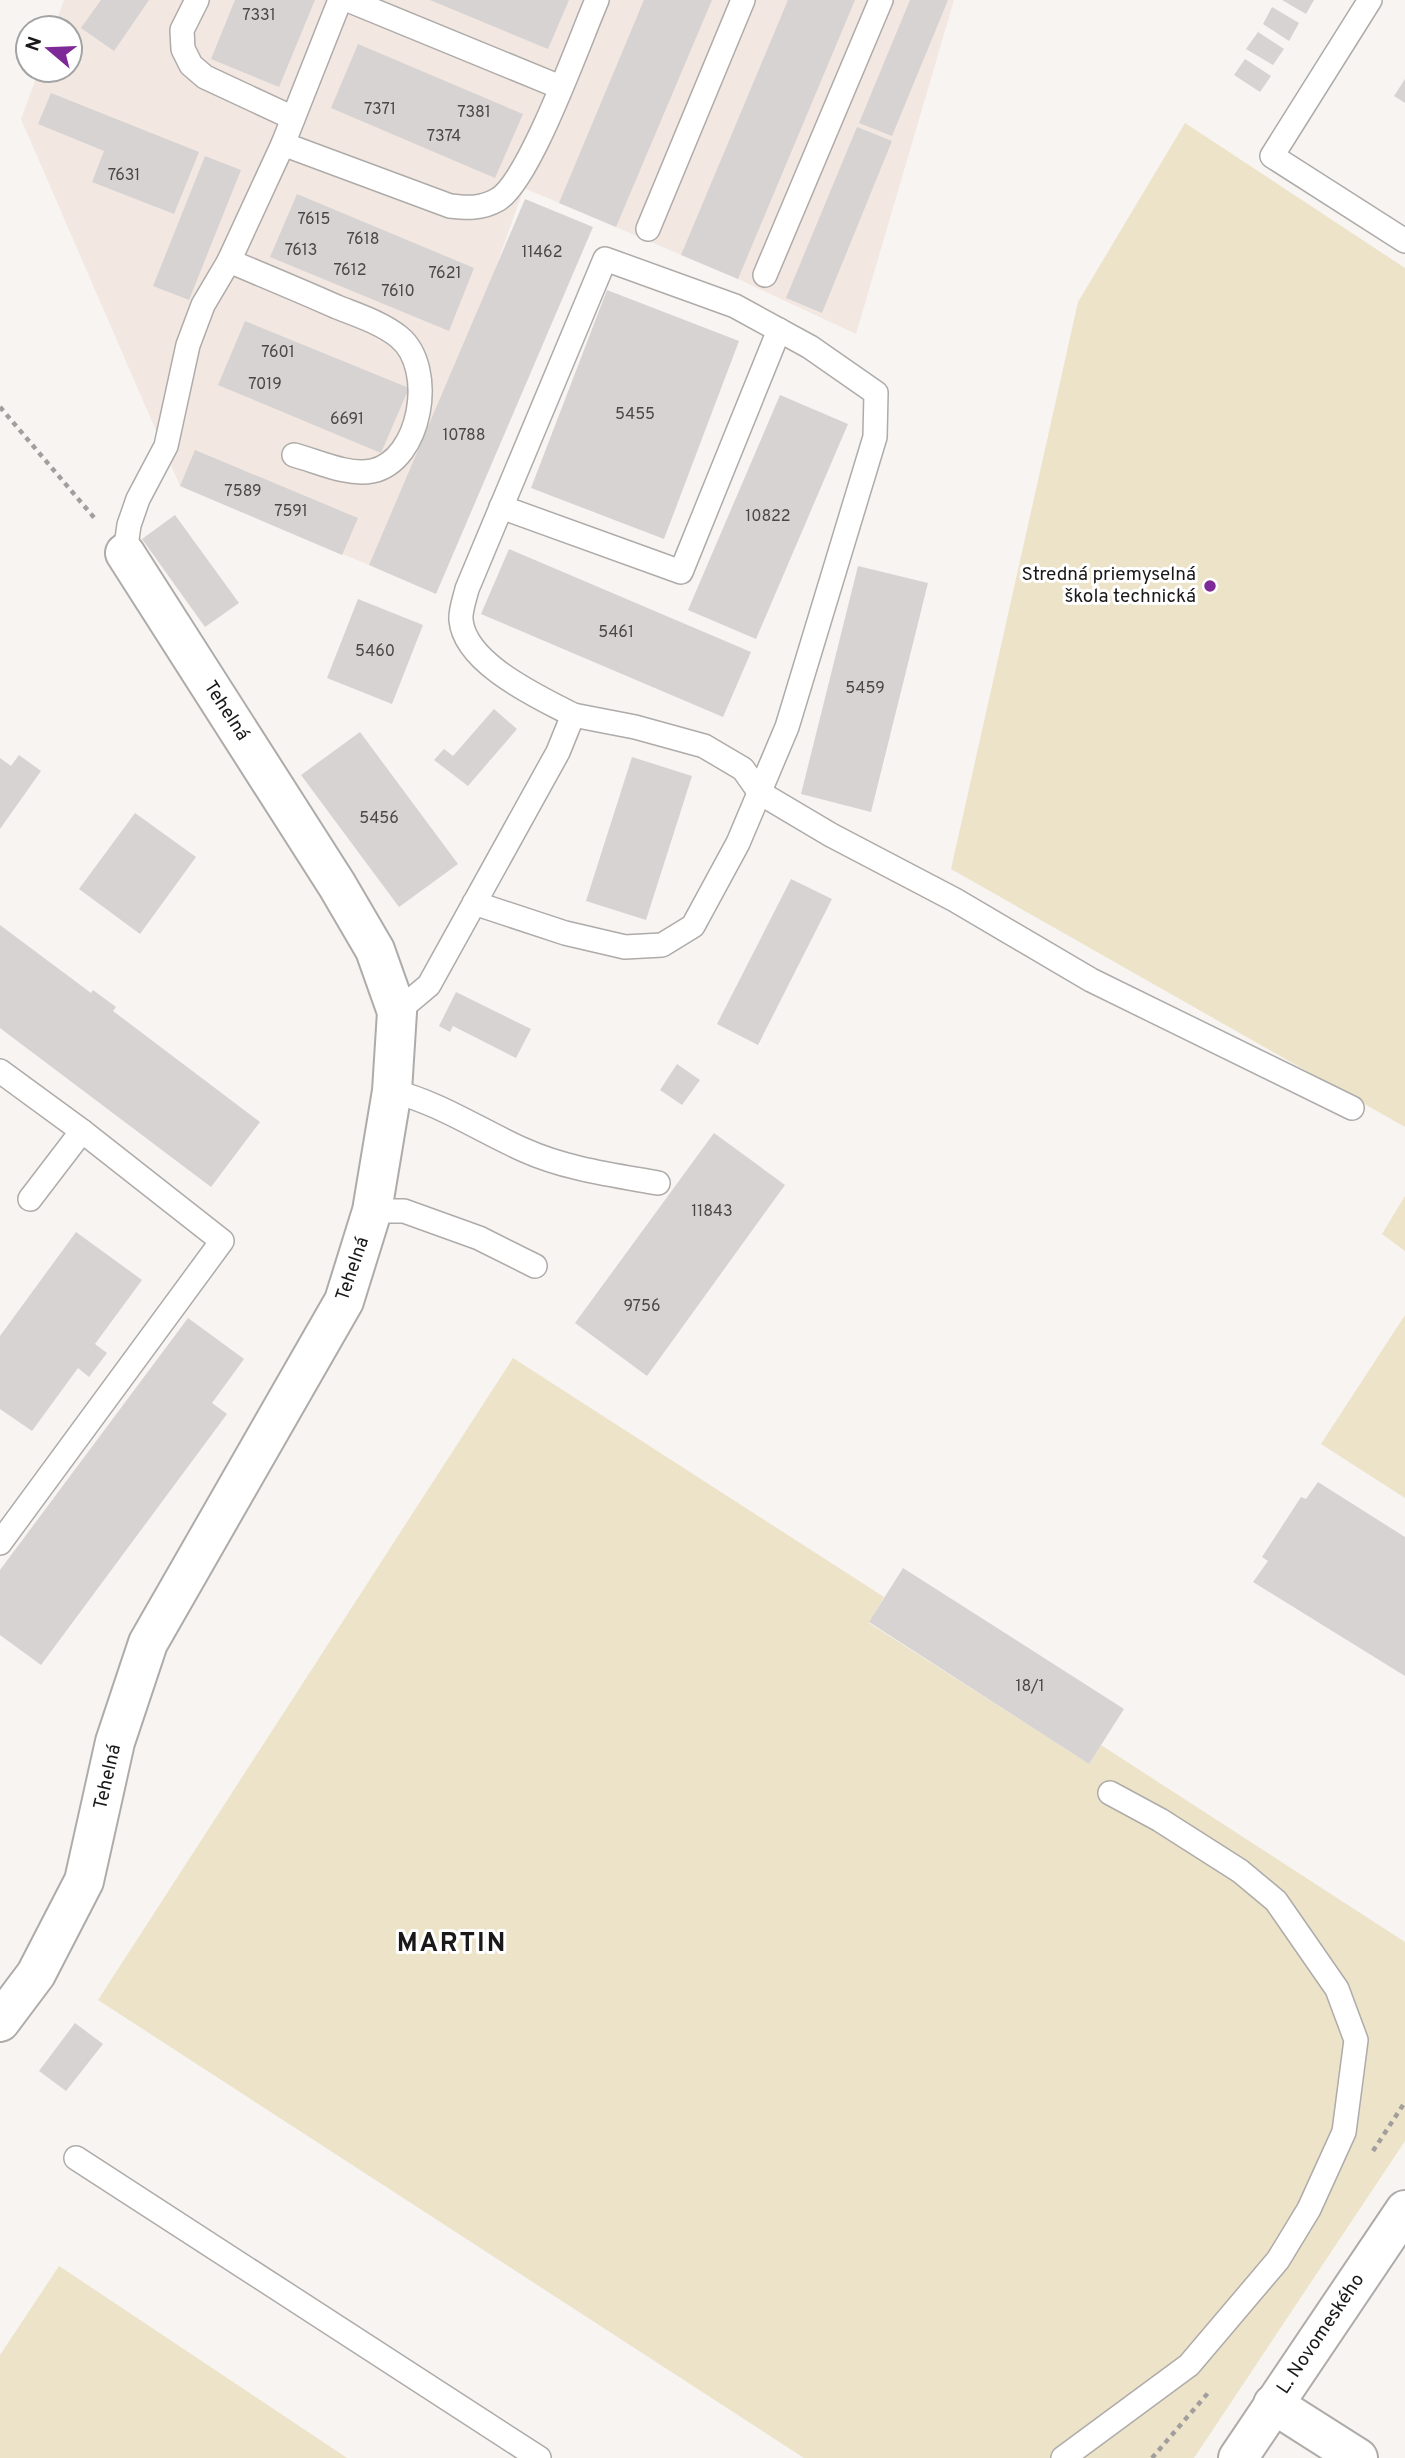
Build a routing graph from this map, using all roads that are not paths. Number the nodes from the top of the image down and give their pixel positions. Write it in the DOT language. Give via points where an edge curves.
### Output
graph roads {
  1 [pos="197,0"];
  2 [pos="340,0"];
  3 [pos="348,0"];
  4 [pos="597,0"];
  5 [pos="743,0"];
  6 [pos="881,0"];
  7 [pos="1370,0"];
  8 [pos="559,87"];
  9 [pos="293,118"];
  10 [pos="283,144"];
  11 [pos="648,229"];
  12 [pos="1405,241"];
  13 [pos="229,261"];
  14 [pos="765,275"];
  15 [pos="779,330"];
  16 [pos="294,455"];
  17 [pos="501,507"];
  18 [pos="125,553"];
  19 [pos="573,715"];
  20 [pos="760,793"];
  21 [pos="474,902"];
  22 [pos="397,1013"];
  23 [pos="0,1071"];
  24 [pos="392,1091"];
  25 [pos="1352,1108"];
  26 [pos="82,1130"];
  27 [pos="658,1183"];
  28 [pos="30,1199"];
  29 [pos="372,1211"];
  30 [pos="535,1266"];
  31 [pos="0,1543"];
  32 [pos="1110,1793"];
  33 [pos="0,2022"];
  34 [pos="76,2158"];
  35 [pos="1405,2210"];
  36 [pos="1273,2404"];
  37 [pos="539,2458"];
  38 [pos="1063,2458"];
  39 [pos="1238,2458"];
  40 [pos="1358,2458"];
  1 -- 9 [label="lane" via="182,30 183,50 191,65 205,77"];
  2 -- 9 [label="lane"];
  3 -- 8 [label="lane"];
  4 -- 8 [label="lane"];
  5 -- 11 [label="lane"];
  6 -- 14 [label="lane"];
  7 -- 12 [label="lane" via="1272,156"];
  8 -- 10 [label="lane" via="523,171 499,200 473,209 450,206"];
  9 -- 10 [label="lane"];
  10 -- 13 [label="lane"];
  13 -- 16 [label="lane" via="367,319 400,338 414,356 422,383 420,407 392,463 372,472 350,471"];
  13 -- 18 [label="lane" via="203,305 188,345 166,446 138,499"];
  15 -- 17 [label="lane" via="681,572"];
  15 -- 17 [label="lane" via="734,306 605,259"];
  15 -- 20 [label="lane" via="876,393 875,437 787,727"];
  17 -- 19 [label="lane" via="467,589 460,621 474,649 505,679"];
  18 -- 22 [label="street, Tehelná" via="337,885 375,950"];
  19 -- 20 [label="lane" via="704,746 743,769"];
  19 -- 21 [label="lane" via="558,752"];
  20 -- 21 [label="lane" via="693,926 662,945 625,947 565,933"];
  20 -- 25 [label="lane" via="1091,980"];
  21 -- 22 [label="lane" via="429,985"];
  22 -- 24 [label="street, Tehelná"];
  23 -- 26 [label="lane"];
  24 -- 27 [label="lane" via="425,1099 525,1151 592,1172"];
  24 -- 29 [label="street, Tehelná"];
  26 -- 28 [label="lane"];
  26 -- 31 [label="lane" via="222,1241"];
  29 -- 30 [label="lane" via="404,1212 479,1238"];
  29 -- 33 [label="street, Tehelná" via="344,1301 148,1643 116,1742 84,1881 36,1974"];
  32 -- 38 [label="lane" via="1240,1871 1276,1901 1337,1989 1356,2040 1344,2132 1309,2208 1278,2260 1189,2365"];
  34 -- 37 [label="lane"];
  35 -- 36 [label="street, L. Novomeského"];
  36 -- 39 [label="street, L. Novomeského"];
  36 -- 40 [label="street"];
}
